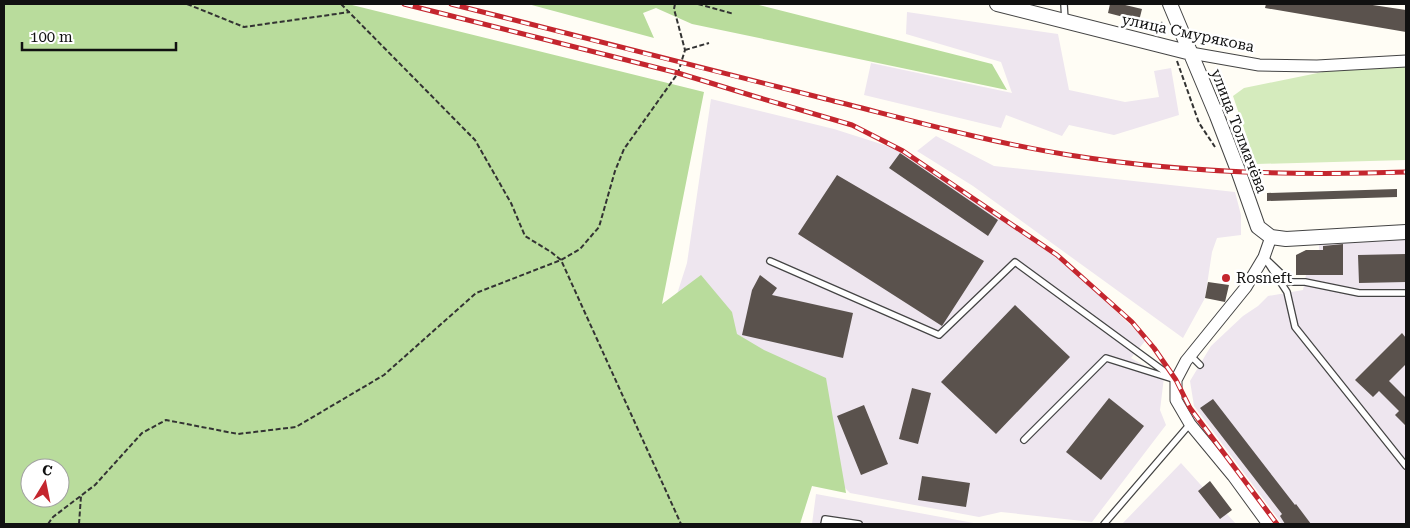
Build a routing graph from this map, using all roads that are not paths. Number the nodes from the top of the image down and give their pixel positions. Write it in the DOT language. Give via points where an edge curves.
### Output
graph roads {
  1 [pos="997,4"];
  2 [pos="1064,4"];
  3 [pos="1170,4"];
  4 [pos="1065,21"];
  5 [pos="1190,53"];
  6 [pos="1406,61"];
  7 [pos="1406,232"];
  8 [pos="1271,237"];
  9 [pos="1264,257"];
  10 [pos="770,261"];
  11 [pos="1406,293"];
  12 [pos="1190,355"];
  13 [pos="1200,365"];
  14 [pos="1176,380"];
  15 [pos="1190,424"];
  16 [pos="1024,440"];
  17 [pos="1406,466"];
  18 [pos="1265,523"];
  19 [pos="824,524"];
  20 [pos="859,524"];
  21 [pos="1104,524"];
  1 -- 4 [label="street, улица Смурякова"];
  2 -- 4 [label="lane"];
  3 -- 5 [label="street, улица Толмачёва"];
  4 -- 5 [label="street, улица Смурякова"];
  5 -- 6 [label="street, улица Смурякова" via="1268,65"];
  5 -- 8 [label="street, улица Толмачёва" via="1258,227"];
  7 -- 8 [label="street" via="1286,239"];
  8 -- 9 [label="street"];
  9 -- 11 [label="lane" via="1290,282 1360,293"];
  9 -- 12 [label="street" via="1246,287"];
  9 -- 17 [label="lane" via="1287,292 1295,327"];
  10 -- 14 [label="lane" via="939,335 1015,262"];
  12 -- 13 [label="lane"];
  12 -- 14 [label="street"];
  14 -- 15 [label="street" via="1176,400"];
  14 -- 16 [label="lane" via="1106,358"];
  15 -- 18 [label="street" via="1233,476"];
  15 -- 21 [label="lane"];
  19 -- 20 [label="lane" via="825,519"];
}
